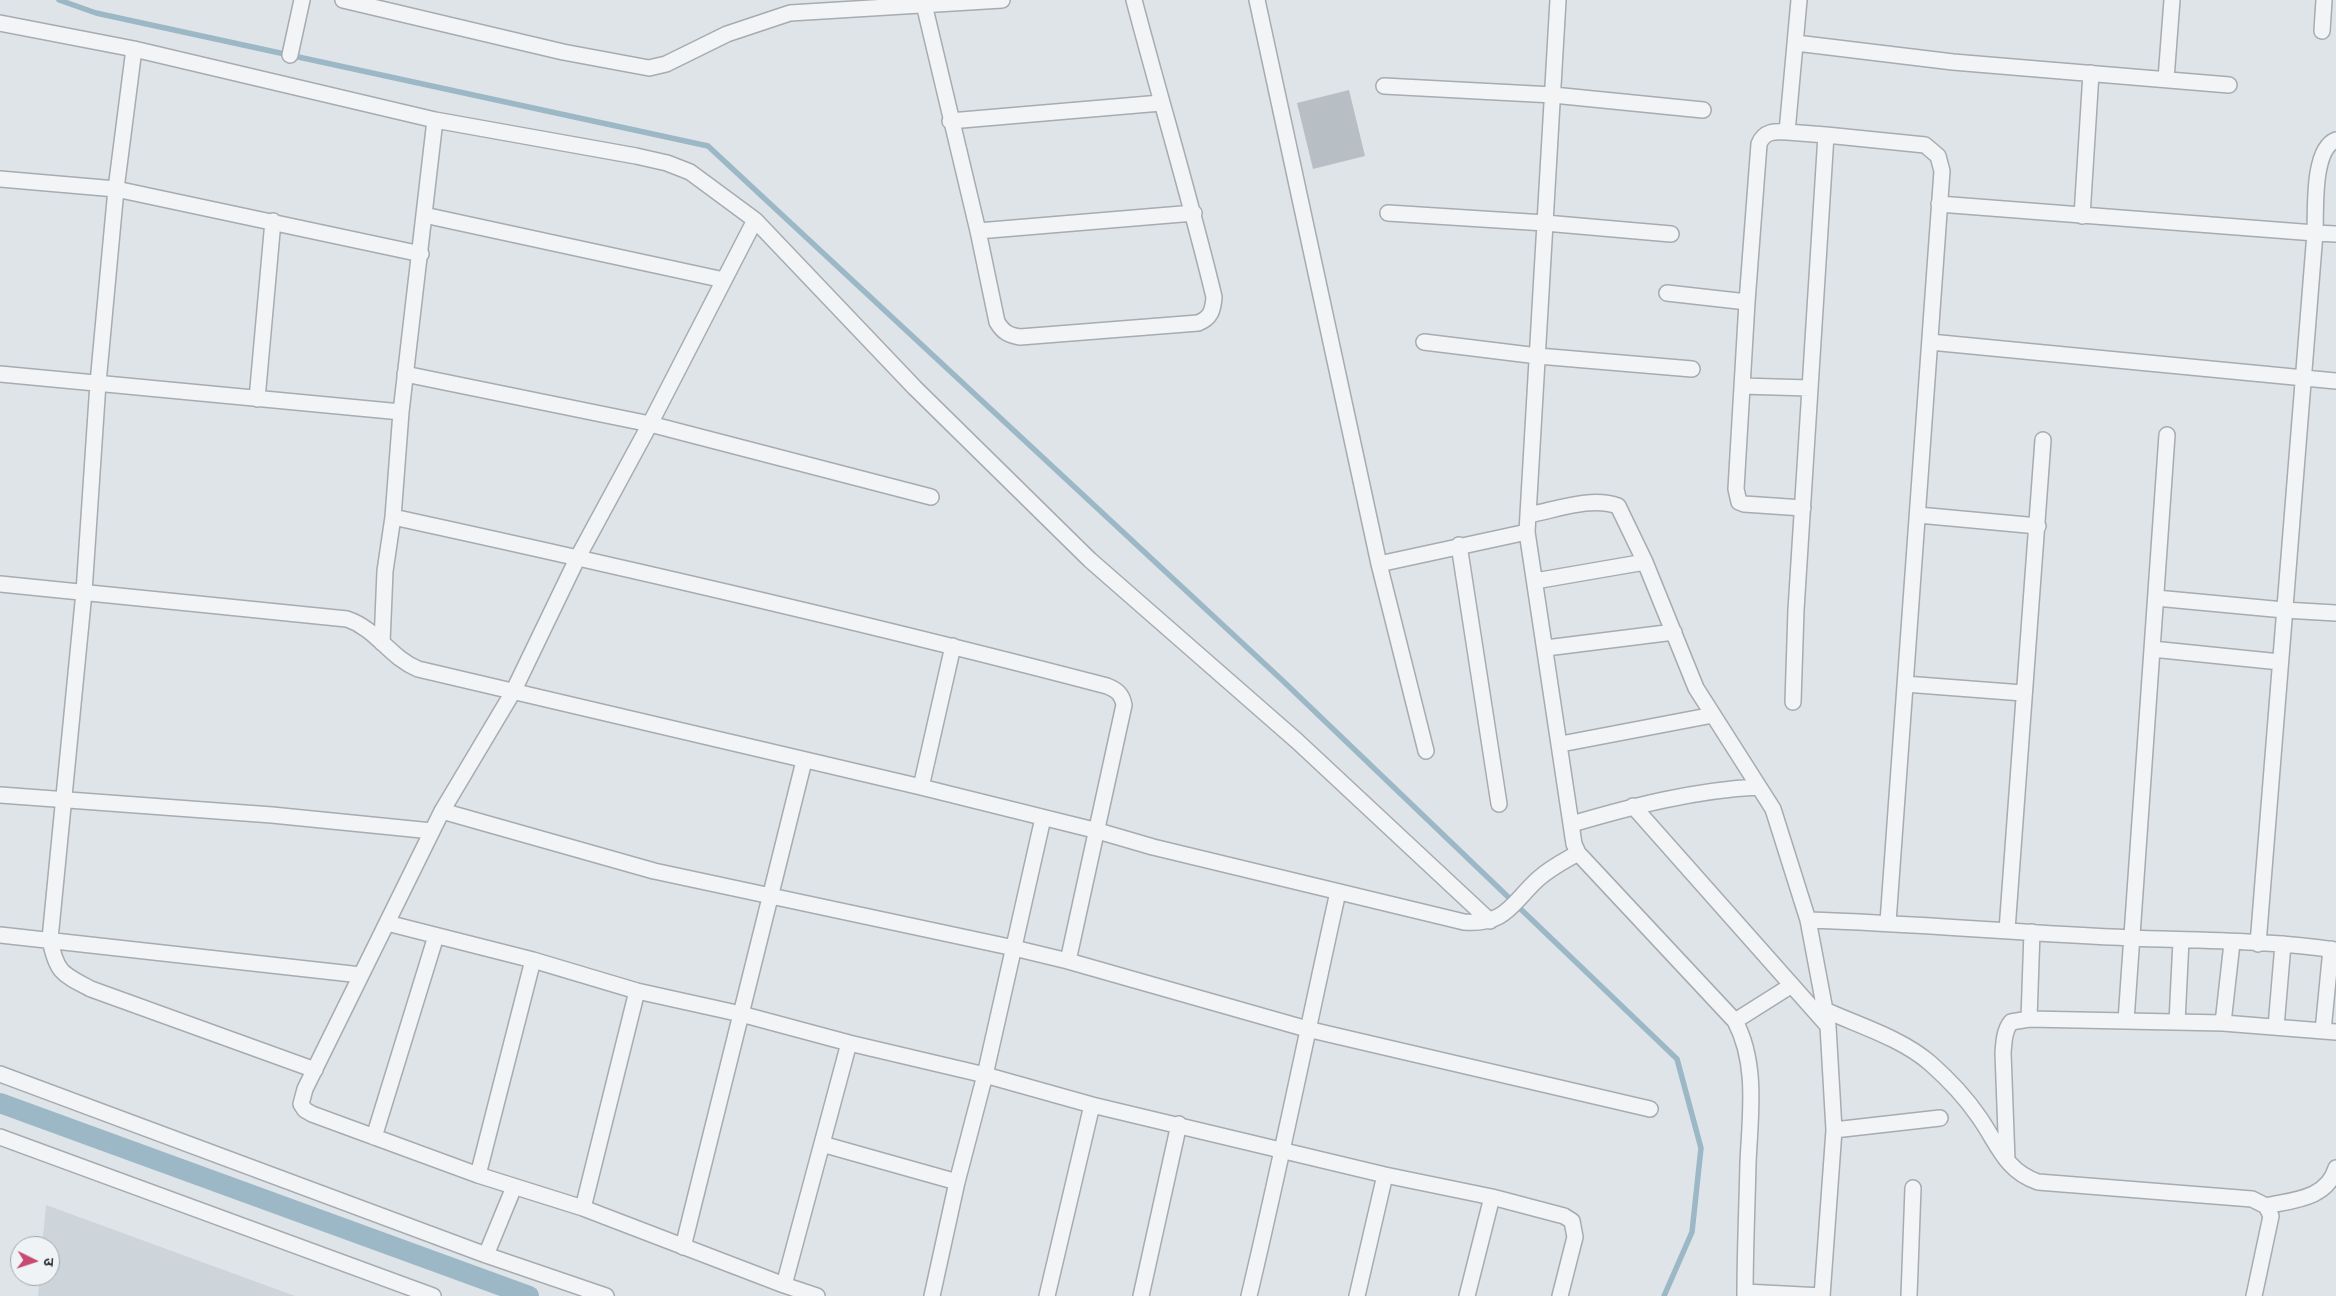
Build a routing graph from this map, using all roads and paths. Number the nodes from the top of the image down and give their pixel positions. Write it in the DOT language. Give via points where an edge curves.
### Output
graph roads {
  1 [pos="302,0"];
  2 [pos="343,0"];
  3 [pos="1002,0"];
  4 [pos="1134,0"];
  5 [pos="1257,0"];
  6 [pos="1558,0"];
  7 [pos="1799,0"];
  8 [pos="2172,0"];
  9 [pos="2324,0"];
  10 [pos="923,3"];
  11 [pos="788,7"];
  12 [pos="0,23"];
  13 [pos="2322,31"];
  14 [pos="1796,43"];
  15 [pos="134,49"];
  16 [pos="290,55"];
  17 [pos="2090,73"];
  18 [pos="2166,79"];
  19 [pos="2229,85"];
  20 [pos="1384,86"];
  21 [pos="1553,95"];
  22 [pos="1161,103"];
  23 [pos="1703,110"];
  24 [pos="436,120"];
  25 [pos="950,121"];
  26 [pos="1787,132"];
  27 [pos="1826,135"];
  28 [pos="2336,140"];
  29 [pos="0,179"];
  30 [pos="116,188"];
  31 [pos="1939,204"];
  32 [pos="1194,213"];
  33 [pos="1388,213"];
  34 [pos="424,215"];
  35 [pos="2082,216"];
  36 [pos="755,220"];
  37 [pos="273,221"];
  38 [pos="1545,223"];
  39 [pos="978,231"];
  40 [pos="2315,233"];
  41 [pos="1671,234"];
  42 [pos="2336,234"];
  43 [pos="421,254"];
  44 [pos="724,280"];
  45 [pos="1667,293"];
  46 [pos="1747,302"];
  47 [pos="1424,342"];
  48 [pos="1930,342"];
  49 [pos="1538,356"];
  50 [pos="1692,369"];
  51 [pos="0,374"];
  52 [pos="405,374"];
  53 [pos="2305,379"];
  54 [pos="2336,381"];
  55 [pos="98,383"];
  56 [pos="1742,386"];
  57 [pos="1809,388"];
  58 [pos="257,399"];
  59 [pos="401,412"];
  60 [pos="650,424"];
  61 [pos="2167,435"];
  62 [pos="2043,440"];
  63 [pos="932,497"];
  64 [pos="1803,508"];
  65 [pos="1528,515"];
  66 [pos="1918,515"];
  67 [pos="393,517"];
  68 [pos="2038,526"];
  69 [pos="1527,532"];
  70 [pos="1458,545"];
  71 [pos="578,557"];
  72 [pos="1645,562"];
  73 [pos="1379,564"];
  74 [pos="1535,581"];
  75 [pos="0,584"];
  76 [pos="84,592"];
  77 [pos="2156,598"];
  78 [pos="2284,610"];
  79 [pos="2336,613"];
  80 [pos="1674,632"];
  81 [pos="382,643"];
  82 [pos="954,646"];
  83 [pos="1546,648"];
  84 [pos="2152,649"];
  85 [pos="2280,662"];
  86 [pos="1905,684"];
  87 [pos="513,692"];
  88 [pos="2023,693"];
  89 [pos="1793,702"];
  90 [pos="1713,715"];
  91 [pos="1560,744"];
  92 [pos="1426,752"];
  93 [pos="804,761"];
  94 [pos="921,787"];
  95 [pos="1759,787"];
  96 [pos="0,795"];
  97 [pos="64,800"];
  98 [pos="1498,804"];
  99 [pos="1634,806"];
  100 [pos="442,810"];
  101 [pos="1043,818"];
  102 [pos="1572,824"];
  103 [pos="432,831"];
  104 [pos="1098,831"];
  105 [pos="1578,853"];
  106 [pos="1338,892"];
  107 [pos="770,896"];
  108 [pos="1496,919"];
  109 [pos="1808,920"];
  110 [pos="1888,922"];
  111 [pos="387,923"];
  112 [pos="2006,930"];
  113 [pos="2032,932"];
  114 [pos="0,935"];
  115 [pos="436,936"];
  116 [pos="2132,938"];
  117 [pos="50,939"];
  118 [pos="2181,940"];
  119 [pos="2232,943"];
  120 [pos="2258,944"];
  121 [pos="2284,944"];
  122 [pos="1014,948"];
  123 [pos="2333,949"];
  124 [pos="534,960"];
  125 [pos="1068,961"];
  126 [pos="361,975"];
  127 [pos="1792,985"];
  128 [pos="638,991"];
  129 [pos="1825,1010"];
  130 [pos="741,1014"];
  131 [pos="2029,1019"];
  132 [pos="1735,1021"];
  133 [pos="2126,1021"];
  134 [pos="2177,1022"];
  135 [pos="2223,1023"];
  136 [pos="1828,1026"];
  137 [pos="2276,1027"];
  138 [pos="1308,1029"];
  139 [pos="2329,1031"];
  140 [pos="849,1043"];
  141 [pos="315,1070"];
  142 [pos="0,1074"];
  143 [pos="985,1075"];
  144 [pos="1092,1105"];
  145 [pos="1650,1109"];
  146 [pos="1940,1118"];
  147 [pos="1179,1124"];
  148 [pos="1834,1130"];
  149 [pos="0,1137"];
  150 [pos="374,1137"];
  151 [pos="822,1144"];
  152 [pos="1284,1150"];
  153 [pos="2007,1160"];
  154 [pos="2336,1168"];
  155 [pos="1385,1175"];
  156 [pos="478,1176"];
  157 [pos="957,1182"];
  158 [pos="514,1187"];
  159 [pos="1913,1188"];
  160 [pos="1492,1197"];
  161 [pos="2266,1206"];
  162 [pos="583,1208"];
  163 [pos="683,1247"];
  164 [pos="486,1255"];
  165 [pos="784,1286"];
  166 [pos="1745,1294"];
  167 [pos="433,1296"];
  168 [pos="606,1296"];
  169 [pos="818,1296"];
  170 [pos="932,1296"];
  171 [pos="1047,1296"];
  172 [pos="1141,1296"];
  173 [pos="1249,1296"];
  174 [pos="1358,1296"];
  175 [pos="1467,1296"];
  176 [pos="1560,1296"];
  177 [pos="1822,1296"];
  178 [pos="1909,1296"];
  179 [pos="2254,1296"];
  1 -- 16 [label="street"];
  2 -- 11 [label="street" via="563,52 649,68 666,64"];
  3 -- 10 [label="street"];
  4 -- 22 [label="street"];
  5 -- 73 [label="street"];
  6 -- 21 [label="street"];
  7 -- 14 [label="street"];
  8 -- 18 [label="street"];
  9 -- 13 [label="street"];
  10 -- 11 [label="street"];
  10 -- 25 [label="street"];
  12 -- 15 [label="street"];
  14 -- 17 [label="street" via="1953,62"];
  14 -- 26 [label="street"];
  15 -- 24 [label="street"];
  15 -- 30 [label="street"];
  17 -- 18 [label="street"];
  17 -- 35 [label="street"];
  18 -- 19 [label="street"];
  20 -- 21 [label="street"];
  21 -- 23 [label="street"];
  21 -- 38 [label="street"];
  22 -- 25 [label="street"];
  22 -- 32 [label="street"];
  24 -- 34 [label="street"];
  24 -- 36 [label="street" via="668,163 690,172"];
  25 -- 39 [label="street"];
  26 -- 27 [label="street"];
  26 -- 46 [label="street" via="1766,134 1759,144"];
  27 -- 31 [label="street" via="1925,145 1932,149 1941,162"];
  27 -- 57 [label="street"];
  28 -- 40 [label="street" via="2327,144 2320,159"];
  29 -- 30 [label="street"];
  30 -- 37 [label="street"];
  30 -- 55 [label="street"];
  31 -- 35 [label="street"];
  31 -- 48 [label="street"];
  32 -- 39 [label="street"];
  32 -- 39 [label="street" via="1214,297 1213,309 1207,319 1198,323 1011,336 997,322"];
  33 -- 38 [label="street"];
  34 -- 43 [label="street"];
  34 -- 44 [label="street"];
  35 -- 40 [label="street"];
  36 -- 44 [label="street"];
  36 -- 108 [label="street" via="915,388 1090,560"];
  37 -- 43 [label="street"];
  37 -- 58 [label="street"];
  38 -- 41 [label="street"];
  38 -- 49 [label="street"];
  40 -- 42 [label="street"];
  40 -- 53 [label="street"];
  43 -- 52 [label="street"];
  44 -- 60 [label="street"];
  45 -- 46 [label="street"];
  46 -- 56 [label="street"];
  47 -- 49 [label="street"];
  48 -- 53 [label="street"];
  48 -- 66 [label="street"];
  49 -- 50 [label="street"];
  49 -- 65 [label="street"];
  51 -- 55 [label="street"];
  52 -- 59 [label="street"];
  52 -- 60 [label="street"];
  53 -- 54 [label="street"];
  53 -- 78 [label="street"];
  55 -- 58 [label="street"];
  55 -- 76 [label="street"];
  56 -- 57 [label="street"];
  56 -- 64 [label="street" via="1736,489 1739,502"];
  57 -- 64 [label="street"];
  58 -- 59 [label="street"];
  59 -- 67 [label="street"];
  60 -- 63 [label="street"];
  60 -- 71 [label="street"];
  61 -- 77 [label="street"];
  62 -- 68 [label="street"];
  64 -- 89 [label="street"];
  65 -- 69 [label="street"];
  65 -- 72 [label="street" via="1596,502 1618,506"];
  66 -- 68 [label="street"];
  66 -- 86 [label="street"];
  67 -- 71 [label="street"];
  67 -- 81 [label="street" via="385,571"];
  68 -- 88 [label="street"];
  69 -- 70 [label="street"];
  69 -- 74 [label="street"];
  70 -- 73 [label="street"];
  70 -- 98 [label="street"];
  71 -- 82 [label="street"];
  71 -- 87 [label="street"];
  72 -- 74 [label="street"];
  72 -- 80 [label="street"];
  73 -- 92 [label="street"];
  74 -- 83 [label="street"];
  75 -- 76 [label="street"];
  76 -- 81 [label="street" via="338,617 360,623"];
  76 -- 97 [label="street"];
  77 -- 78 [label="street"];
  77 -- 84 [label="street"];
  78 -- 79 [label="street"];
  78 -- 85 [label="street"];
  80 -- 83 [label="street"];
  80 -- 90 [label="street" via="1696,688"];
  81 -- 87 [label="street" via="404,663 418,669"];
  82 -- 94 [label="street"];
  82 -- 104 [label="street" via="1107,686 1123,697"];
  83 -- 91 [label="street"];
  84 -- 85 [label="street"];
  84 -- 116 [label="street"];
  85 -- 120 [label="street"];
  86 -- 88 [label="street"];
  86 -- 110 [label="street"];
  87 -- 93 [label="street"];
  87 -- 100 [label="street"];
  88 -- 112 [label="street"];
  90 -- 91 [label="street"];
  90 -- 95 [label="street"];
  91 -- 102 [label="street"];
  93 -- 94 [label="street"];
  93 -- 107 [label="street"];
  94 -- 101 [label="street"];
  95 -- 99 [label="street" via="1729,788"];
  95 -- 109 [label="street" via="1772,809"];
  96 -- 97 [label="street"];
  97 -- 103 [label="street" via="272,815"];
  97 -- 117 [label="street"];
  99 -- 102 [label="street"];
  99 -- 127 [label="street"];
  100 -- 103 [label="street"];
  100 -- 107 [label="street" via="654,870"];
  101 -- 104 [label="street"];
  101 -- 122 [label="street"];
  102 -- 105 [label="street"];
  103 -- 111 [label="street"];
  104 -- 106 [label="street" via="1153,848"];
  104 -- 125 [label="street"];
  105 -- 108 [label="street" via="1552,868"];
  105 -- 132 [label="street"];
  106 -- 108 [label="street" via="1464,922"];
  106 -- 138 [label="street"];
  107 -- 122 [label="street"];
  107 -- 130 [label="street"];
  109 -- 110 [label="street"];
  109 -- 129 [label="street"];
  110 -- 112 [label="street"];
  111 -- 115 [label="street"];
  111 -- 126 [label="street"];
  112 -- 113 [label="street"];
  113 -- 116 [label="street"];
  113 -- 131 [label="street"];
  114 -- 117 [label="street"];
  115 -- 124 [label="street"];
  115 -- 150 [label="street"];
  116 -- 118 [label="street"];
  116 -- 133 [label="street"];
  117 -- 126 [label="street"];
  117 -- 141 [label="street" via="54,962 66,975 91,989"];
  118 -- 119 [label="street"];
  118 -- 134 [label="street"];
  119 -- 120 [label="street"];
  119 -- 135 [label="street"];
  120 -- 121 [label="street"];
  121 -- 123 [label="street"];
  121 -- 137 [label="street"];
  122 -- 125 [label="street"];
  122 -- 143 [label="street"];
  123 -- 139 [label="street"];
  124 -- 128 [label="street"];
  124 -- 156 [label="street"];
  125 -- 138 [label="street"];
  126 -- 141 [label="street"];
  127 -- 132 [label="street"];
  127 -- 136 [label="street"];
  128 -- 130 [label="street"];
  128 -- 162 [label="street"];
  129 -- 136 [label="street"];
  129 -- 153 [label="street" via="1916,1052 1932,1065 1978,1115"];
  130 -- 140 [label="street"];
  130 -- 163 [label="street"];
  131 -- 133 [label="street"];
  131 -- 153 [label="street" via="2011,1022 2004,1038"];
  132 -- 166 [label="street" via="1744,1038 1749,1061"];
  133 -- 134 [label="street"];
  134 -- 135 [label="street"];
  135 -- 137 [label="street"];
  136 -- 148 [label="street"];
  137 -- 139 [label="street"];
  138 -- 145 [label="street"];
  138 -- 152 [label="street"];
  140 -- 143 [label="street"];
  140 -- 151 [label="street"];
  141 -- 150 [label="street" via="302,1098 305,1110"];
  142 -- 164 [label="street"];
  143 -- 144 [label="street"];
  143 -- 157 [label="street"];
  144 -- 147 [label="street"];
  144 -- 171 [label="street"];
  146 -- 148 [label="street"];
  147 -- 152 [label="street"];
  147 -- 172 [label="street"];
  148 -- 177 [label="street"];
  149 -- 167 [label="street"];
  150 -- 156 [label="street"];
  151 -- 157 [label="street"];
  151 -- 165 [label="street"];
  152 -- 155 [label="street"];
  152 -- 173 [label="street"];
  153 -- 161 [label="street" via="2025,1178 2038,1182 2252,1199"];
  154 -- 161 [label="street" via="2324,1188 2312,1196"];
  155 -- 160 [label="street"];
  155 -- 174 [label="street"];
  156 -- 158 [label="street"];
  157 -- 170 [label="street"];
  158 -- 162 [label="street"];
  158 -- 164 [label="street"];
  159 -- 178 [label="street"];
  160 -- 175 [label="street"];
  160 -- 176 [label="street" via="1572,1221 1575,1237"];
  161 -- 179 [label="street" via="2271,1216"];
  162 -- 163 [label="street"];
  163 -- 165 [label="street"];
  164 -- 168 [label="street"];
  165 -- 169 [label="street"];
  166 -- 177 [label="street"];
}
